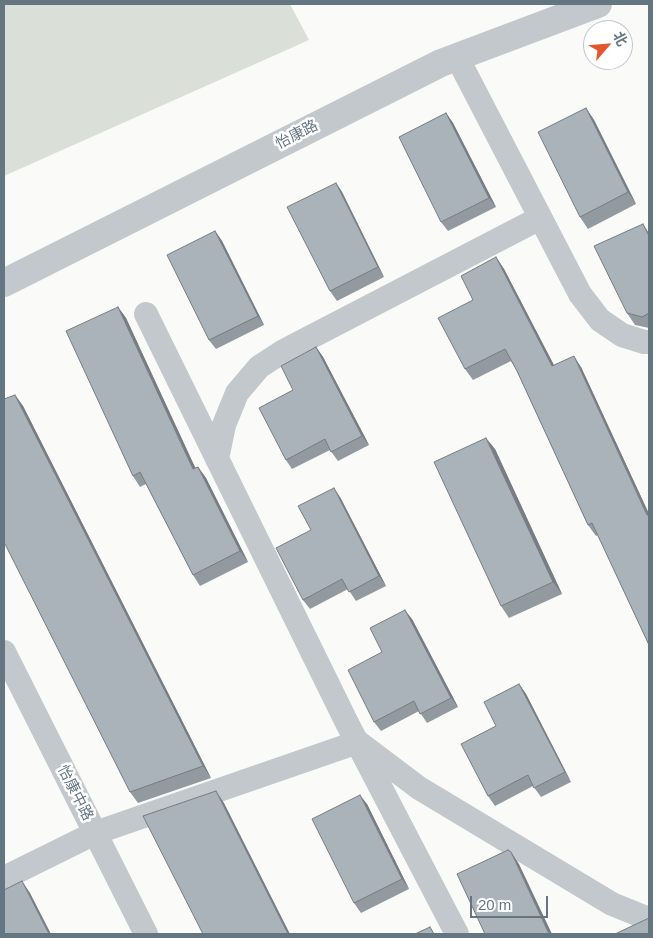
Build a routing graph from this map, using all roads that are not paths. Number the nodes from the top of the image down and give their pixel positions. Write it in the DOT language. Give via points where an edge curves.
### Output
graph roads {
  1 [pos="598,4"];
  2 [pos="457,57"];
  3 [pos="540,218"];
  4 [pos="4,284"];
  5 [pos="146,314"];
  6 [pos="649,342"];
  7 [pos="217,459"];
  8 [pos="4,652"];
  9 [pos="358,742"];
  10 [pos="94,833"];
  11 [pos="4,878"];
  12 [pos="649,919"];
  13 [pos="146,934"];
  14 [pos="457,934"];
  1 -- 2 [label="street, 怡康路"];
  2 -- 3 [label="street"];
  2 -- 4 [label="street, 怡康路"];
  3 -- 6 [label="street" via="580,294 600,320 622,336"];
  3 -- 7 [label="street" via="259,367 237,393 224,425"];
  5 -- 7 [label="street"];
  7 -- 9 [label="street"];
  8 -- 10 [label="street, 怡康中路"];
  9 -- 10 [label="street"];
  9 -- 12 [label="street" via="419,788 612,904"];
  9 -- 14 [label="street"];
  10 -- 11 [label="street"];
  10 -- 13 [label="street, 怡康中路"];
}
